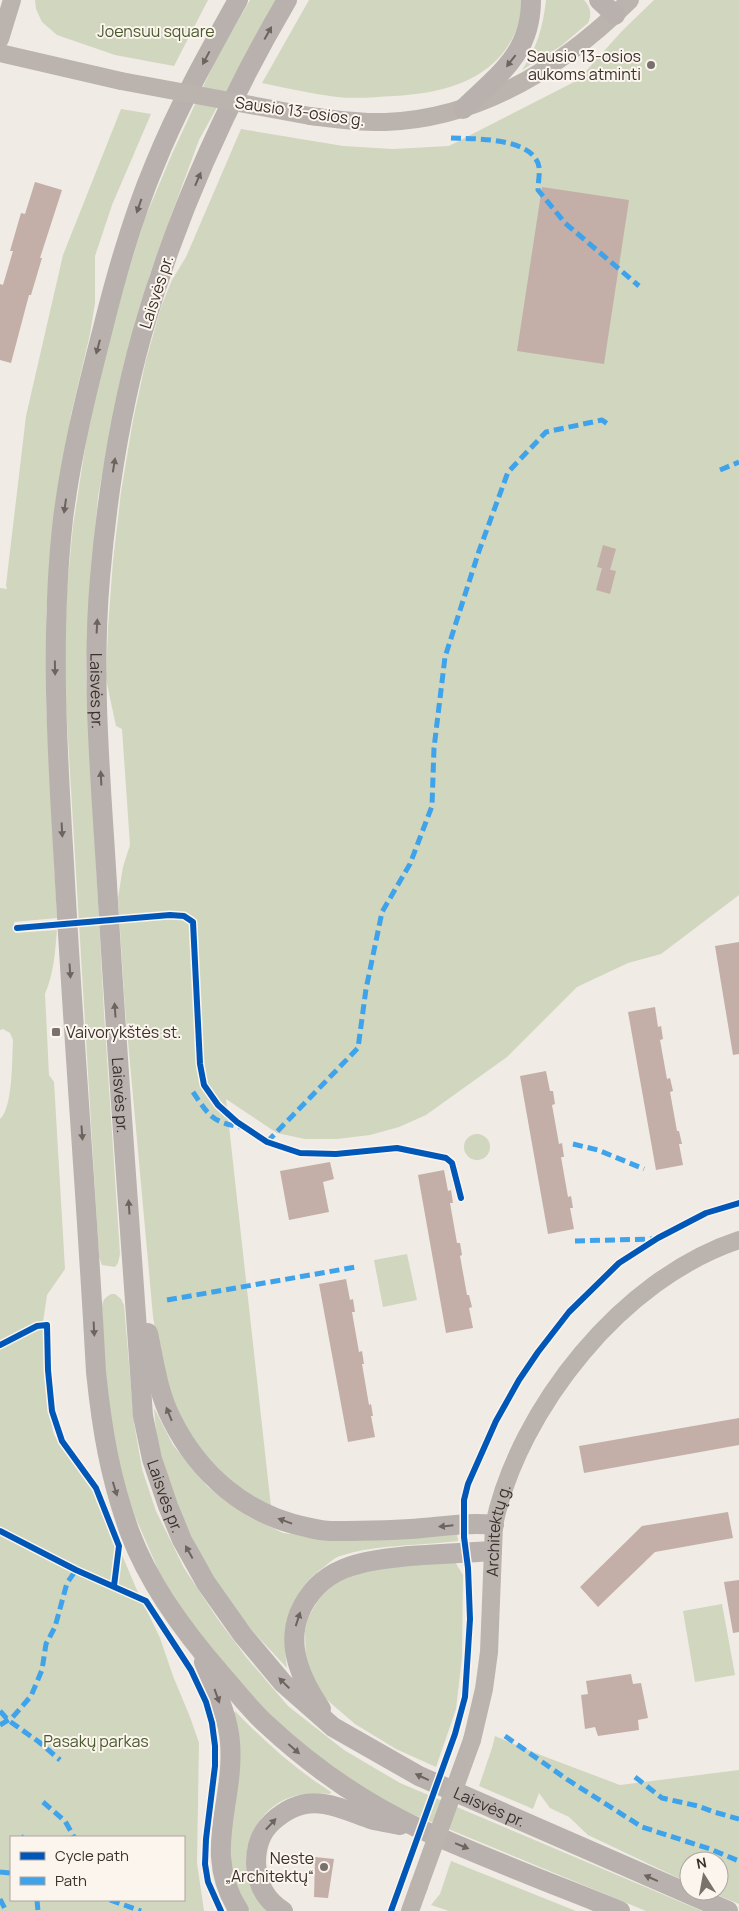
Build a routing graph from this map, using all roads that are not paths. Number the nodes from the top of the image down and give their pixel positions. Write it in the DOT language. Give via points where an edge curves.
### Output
graph roads {
  1 [pos="12,0"];
  2 [pos="238,0"];
  3 [pos="286,0"];
  4 [pos="531,0"];
  5 [pos="599,0"];
  6 [pos="630,0"];
  7 [pos="615,15"];
  8 [pos="0,39"];
  9 [pos="0,53"];
  10 [pos="463,109"];
  11 [pos="739,1240"];
  12 [pos="132,1256"];
  13 [pos="494,1525"];
  14 [pos="492,1551"];
  15 [pos="200,1650"];
  16 [pos="333,1727"];
  17 [pos="417,1828"];
  18 [pos="239,1911"];
  19 [pos="282,1911"];
  20 [pos="410,1911"];
  21 [pos="620,1911"];
  22 [pos="728,1911"];
  1 -- 8 [label="street"];
  2 -- 15 [label="main road, one-way" via="202,65 154,166 110,300 83,404 63,520 55,658 66,912 101,1424 115,1488 144,1565 171,1611"];
  12 -- 3 [label="main road, Laisvės pr., one-way" via="96,692 96,641 108,504 127,394 161,274 218,132"];
  4 -- 10 [label="main road, one-way" via="529,25 519,51"];
  5 -- 7 [label="main road"];
  6 -- 7 [label="street, Sausio 13-osios g."];
  7 -- 10 [label="street, Sausio 13-osios g." via="568,54 518,85"];
  9 -- 10 [label="street, Sausio 13-osios g., bridge" via="121,81 351,121 426,118"];
  11 -- 13 [label="street, Architektų g." via="697,1258 654,1284 600,1332 547,1401 508,1481"];
  13 -- 12 [label="main road, one-way" via="480,1523 329,1531 291,1524 258,1512 227,1490 203,1467 171,1419 160,1389"];
  16 -- 12 [label="main road, Laisvės pr., one-way" via="283,1683 242,1634 206,1583 182,1540 152,1459 143,1416"];
  13 -- 14 [label="street, Architektų g."];
  16 -- 14 [label="main road, one-way" via="297,1665 293,1642 296,1623 313,1589 328,1576 350,1565 441,1553"];
  14 -- 20 [label="street, Architektų g., bridge" via="489,1652 484,1689 472,1740"];
  15 -- 17 [label="main road, one-way" via="264,1722 316,1767"];
  15 -- 18 [label="main road, one-way" via="225,1717 230,1742 220,1859 223,1879"];
  22 -- 16 [label="main road, Laisvės pr., one-way" via="419,1776"];
  19 -- 17 [label="main road, one-way" via="262,1890 256,1854 268,1826 294,1806 309,1802 326,1803 377,1821"];
  17 -- 21 [label="main road, one-way"];
}
